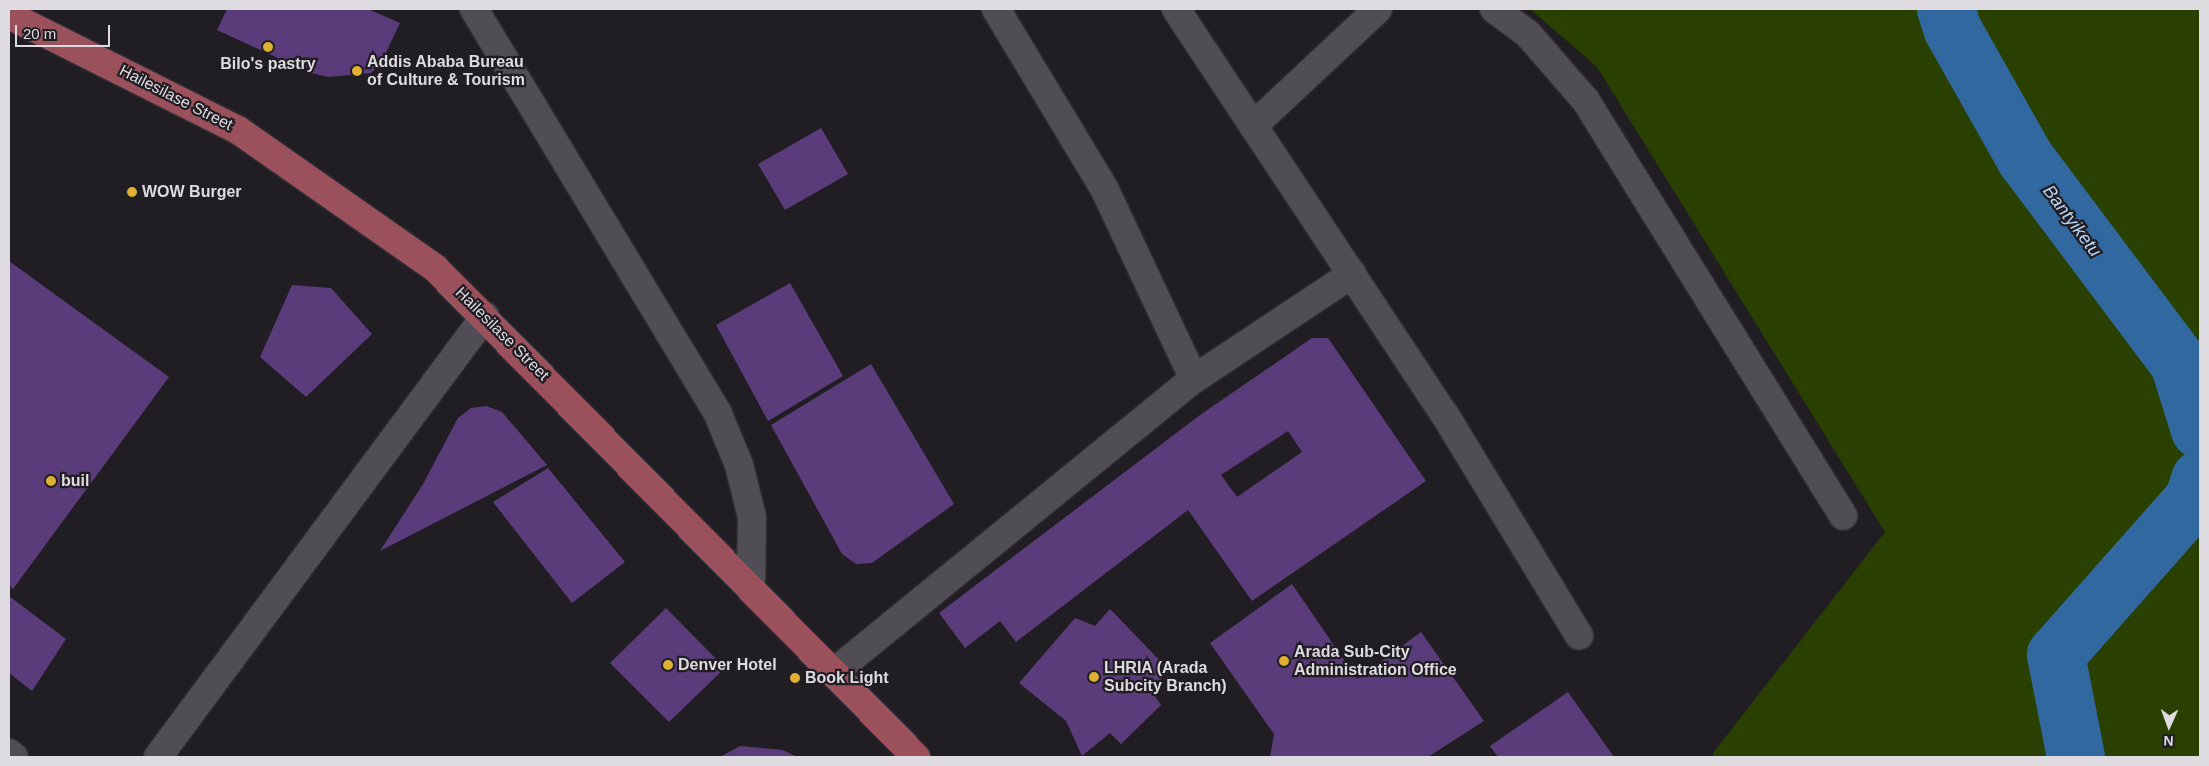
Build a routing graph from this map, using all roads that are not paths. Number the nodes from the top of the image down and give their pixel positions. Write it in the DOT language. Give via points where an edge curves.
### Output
graph roads {
  1 [pos="474,9"];
  2 [pos="996,9"];
  3 [pos="1176,9"];
  4 [pos="1378,9"];
  5 [pos="1494,9"];
  6 [pos="9,15"];
  7 [pos="1253,126"];
  8 [pos="1352,274"];
  9 [pos="485,316"];
  10 [pos="1194,379"];
  11 [pos="1844,516"];
  12 [pos="751,588"];
  13 [pos="1580,635"];
  14 [pos="833,673"];
  15 [pos="9,753"];
  16 [pos="14,757"];
  17 [pos="158,757"];
  18 [pos="916,757"];
  1 -- 12 [label="street" via="718,414 739,466 752,517"];
  2 -- 10 [label="street" via="1104,188"];
  3 -- 7 [label="street"];
  4 -- 7 [label="street"];
  5 -- 11 [label="street" via="1528,34 1586,101"];
  6 -- 9 [label="main road, Hailesilase Street" via="238,130 435,268"];
  7 -- 8 [label="street"];
  8 -- 10 [label="street"];
  8 -- 13 [label="street" via="1446,415"];
  9 -- 12 [label="main road, Hailesilase Street"];
  9 -- 17 [label="street"];
  10 -- 14 [label="street"];
  12 -- 14 [label="main road, Hailesilase Street"];
  14 -- 18 [label="main road, Hailesilase Street"];
  15 -- 16 [label="street"];
}
